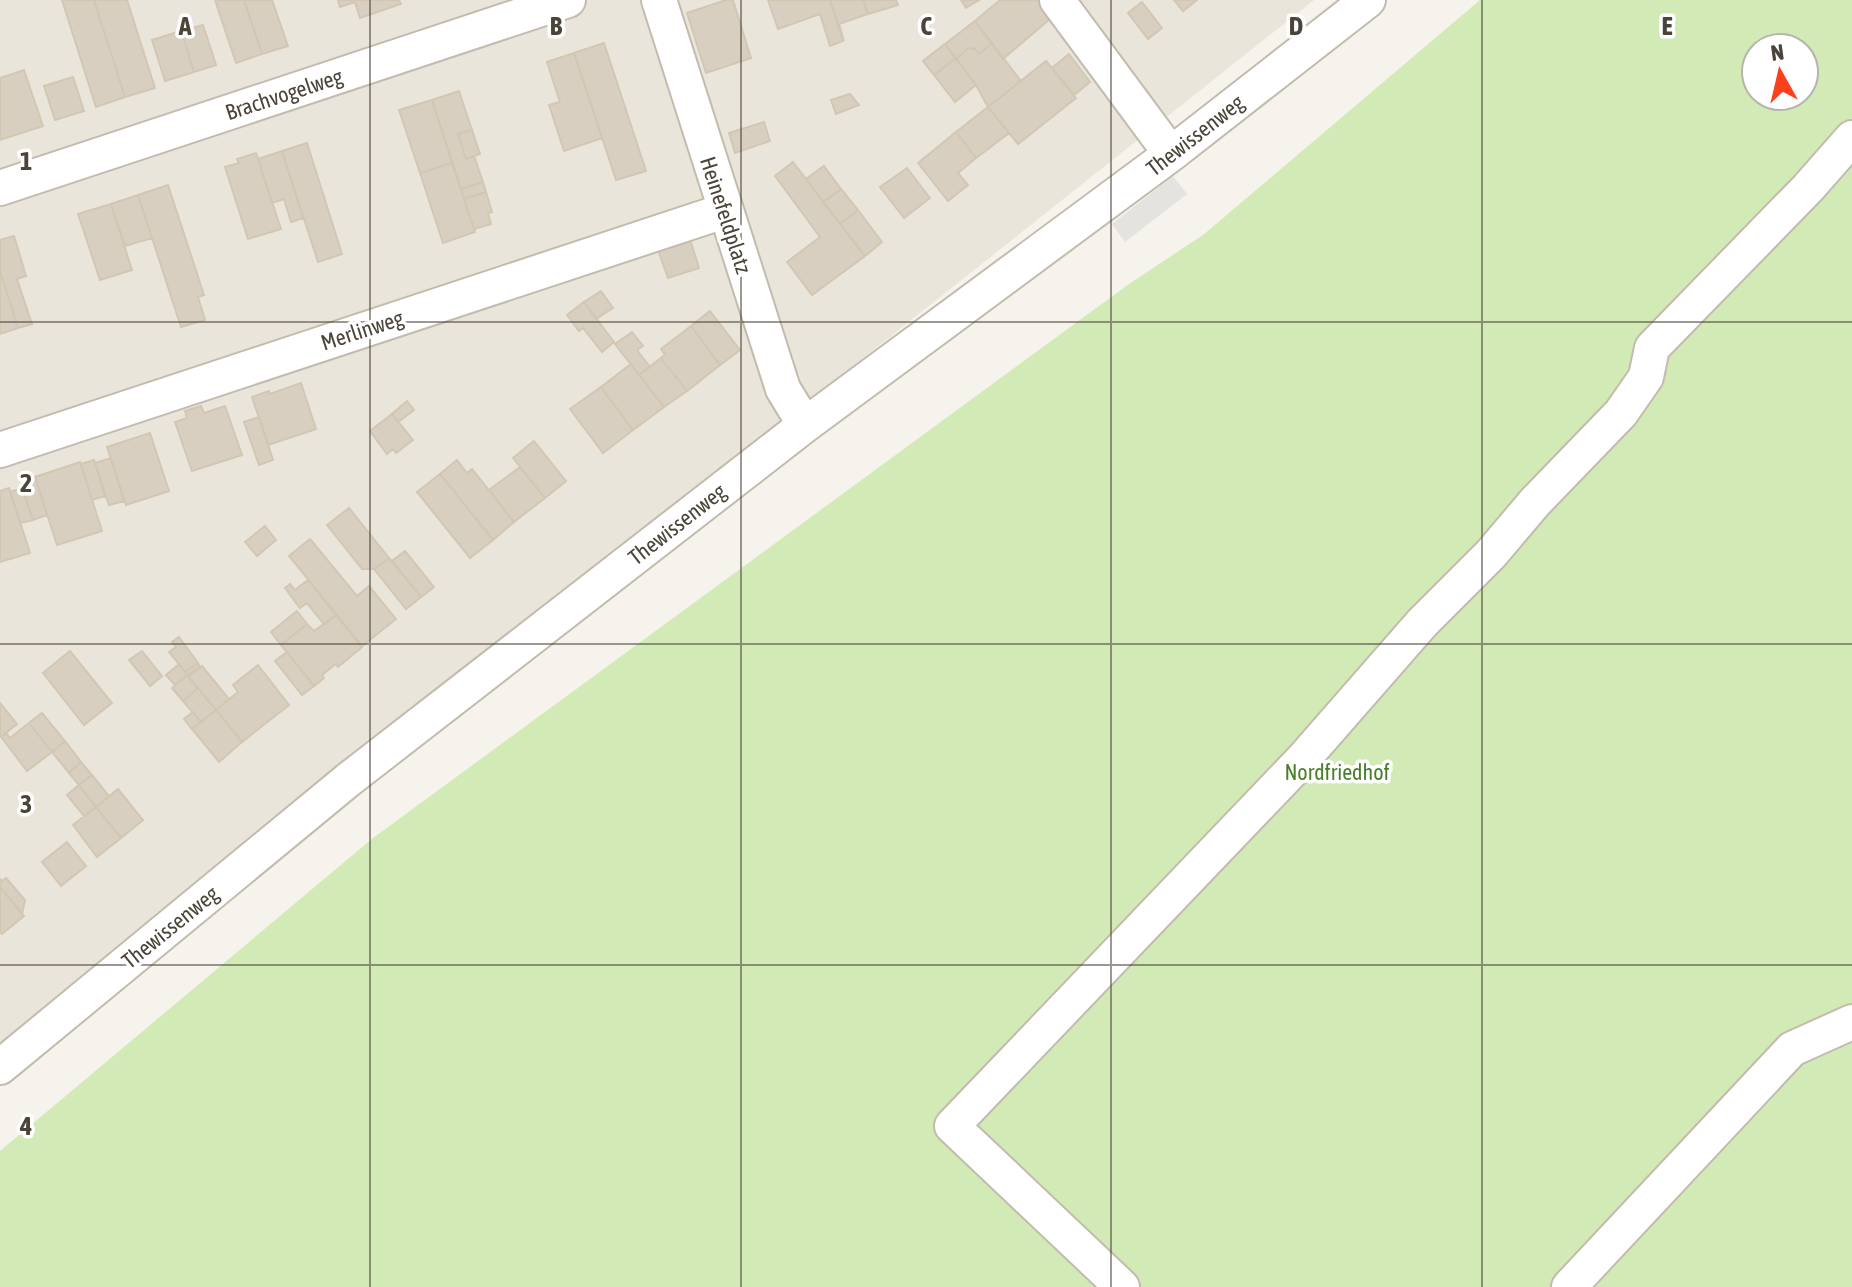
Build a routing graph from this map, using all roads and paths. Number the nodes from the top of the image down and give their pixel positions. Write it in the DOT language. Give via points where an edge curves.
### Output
graph roads {
  1 [pos="568,0"];
  2 [pos="659,0"];
  3 [pos="1057,0"];
  4 [pos="1368,0"];
  5 [pos="1852,138"];
  6 [pos="1171,154"];
  7 [pos="0,188"];
  8 [pos="724,211"];
  9 [pos="805,425"];
  10 [pos="0,450"];
  11 [pos="1852,1022"];
  12 [pos="0,1067"];
  13 [pos="1122,1287"];
  14 [pos="1569,1287"];
  1 -- 7 [label="street, Brachvogelweg"];
  2 -- 8 [label="street, Heinefeldplatz"];
  3 -- 6 [label="street"];
  4 -- 6 [label="street, Thewissenweg"];
  5 -- 13 [label="street" via="1652,348 1646,377 1621,413 1422,623 1304,758 952,1126"];
  6 -- 9 [label="street, Thewissenweg"];
  8 -- 9 [label="street, Heinefeldplatz" via="783,389"];
  8 -- 10 [label="street, Merlinweg"];
  9 -- 12 [label="street, Thewissenweg" via="348,780"];
  11 -- 14 [label="street" via="1792,1049"];
}
